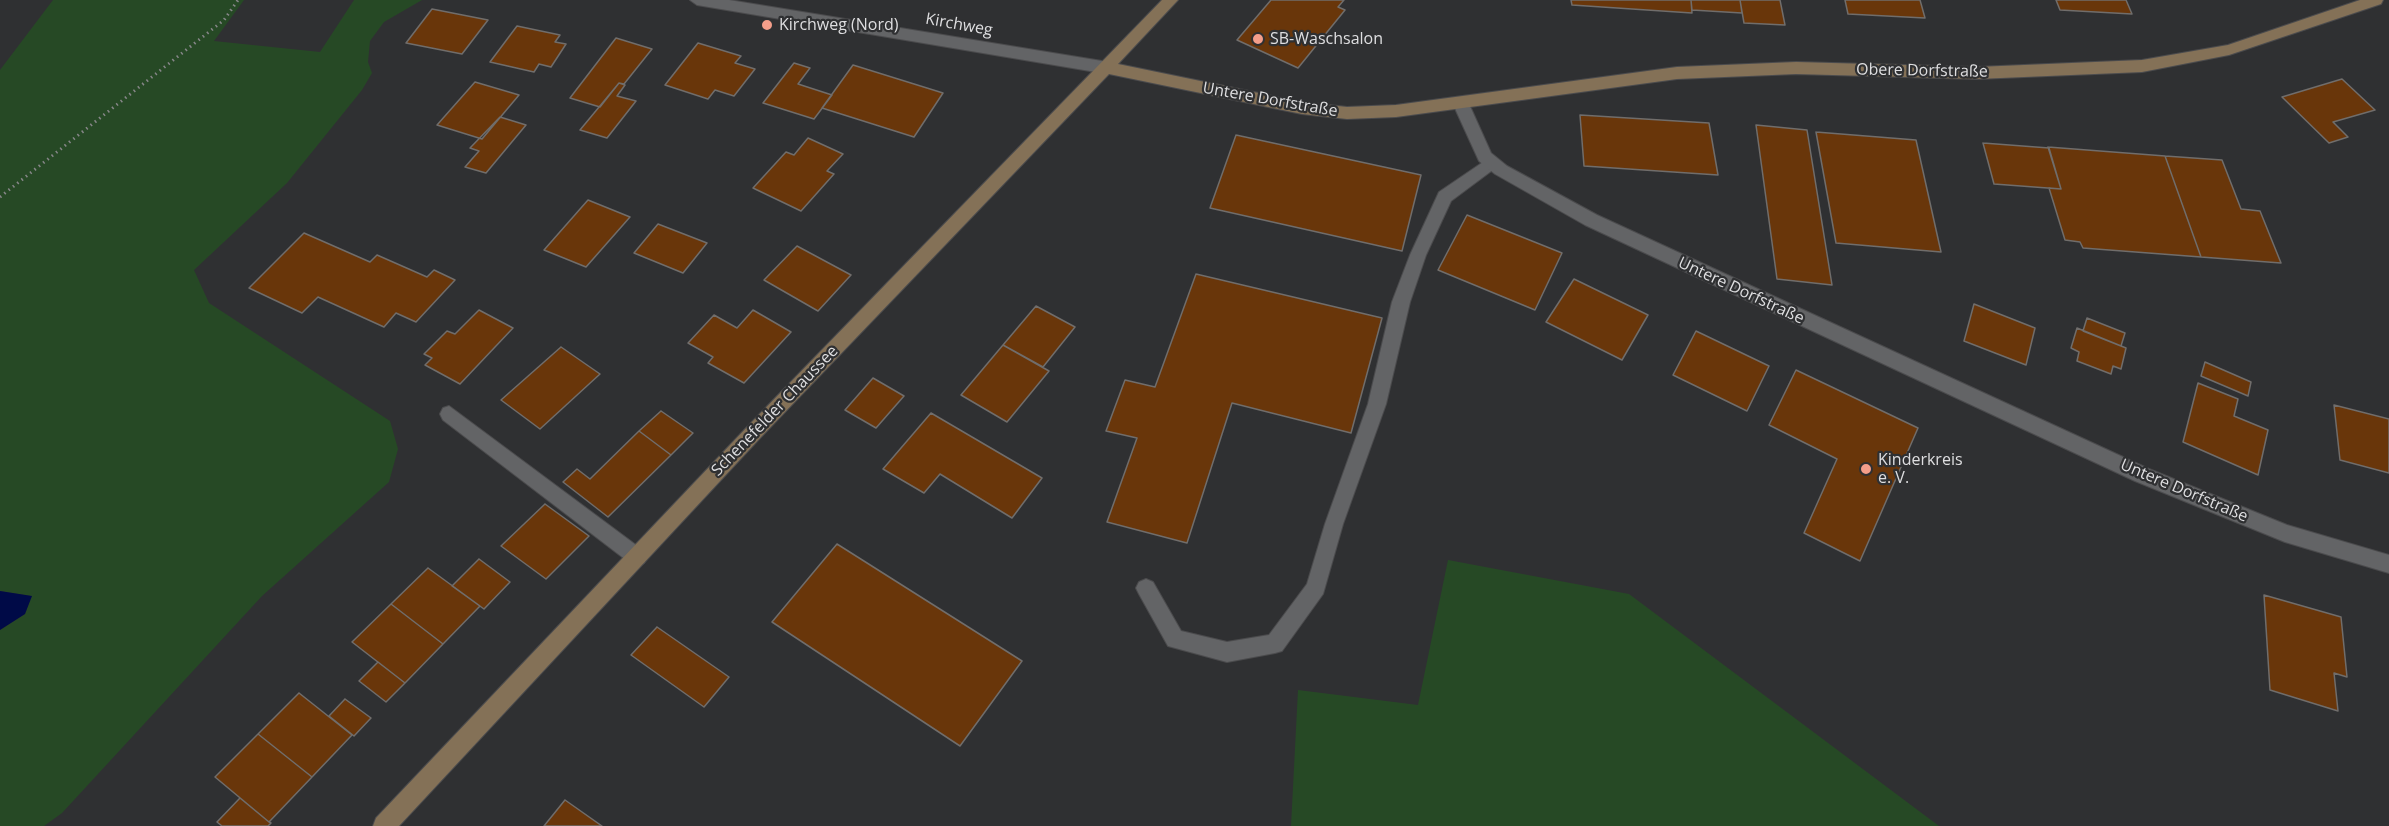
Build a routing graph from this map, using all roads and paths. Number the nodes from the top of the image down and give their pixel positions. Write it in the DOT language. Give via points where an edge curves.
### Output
graph roads {
  1 [pos="238,0"];
  2 [pos="697,0"];
  3 [pos="1171,0"];
  4 [pos="2376,0"];
  5 [pos="1108,68"];
  6 [pos="1461,104"];
  7 [pos="1492,162"];
  8 [pos="0,197"];
  9 [pos="449,414"];
  10 [pos="637,557"];
  11 [pos="2389,564"];
  12 [pos="1146,588"];
  13 [pos="384,826"];
  1 -- 8 [label="path" via="224,20"];
  2 -- 5 [label="street, Kirchweg"];
  3 -- 5 [label="street, Schenefelder Chaussee"];
  4 -- 6 [label="street, Obere Dorfstraße" via="2229,50 2142,66 1989,73 1796,68 1677,73 1542,89"];
  5 -- 6 [label="street, Untere Dorfstraße" via="1322,110 1375,112"];
  5 -- 10 [label="street, Schenefelder Chaussee"];
  6 -- 7 [label="street, Untere Dorfstraße" via="1485,157"];
  7 -- 11 [label="street, Untere Dorfstraße" via="1591,220 1696,271 2142,475 2285,533"];
  7 -- 12 [label="street" via="1445,196 1418,255 1401,302 1377,404 1334,524 1316,588 1275,644 1227,652 1175,639"];
  9 -- 10 [label="street"];
  10 -- 13 [label="street, Schenefelder Chaussee"];
}
